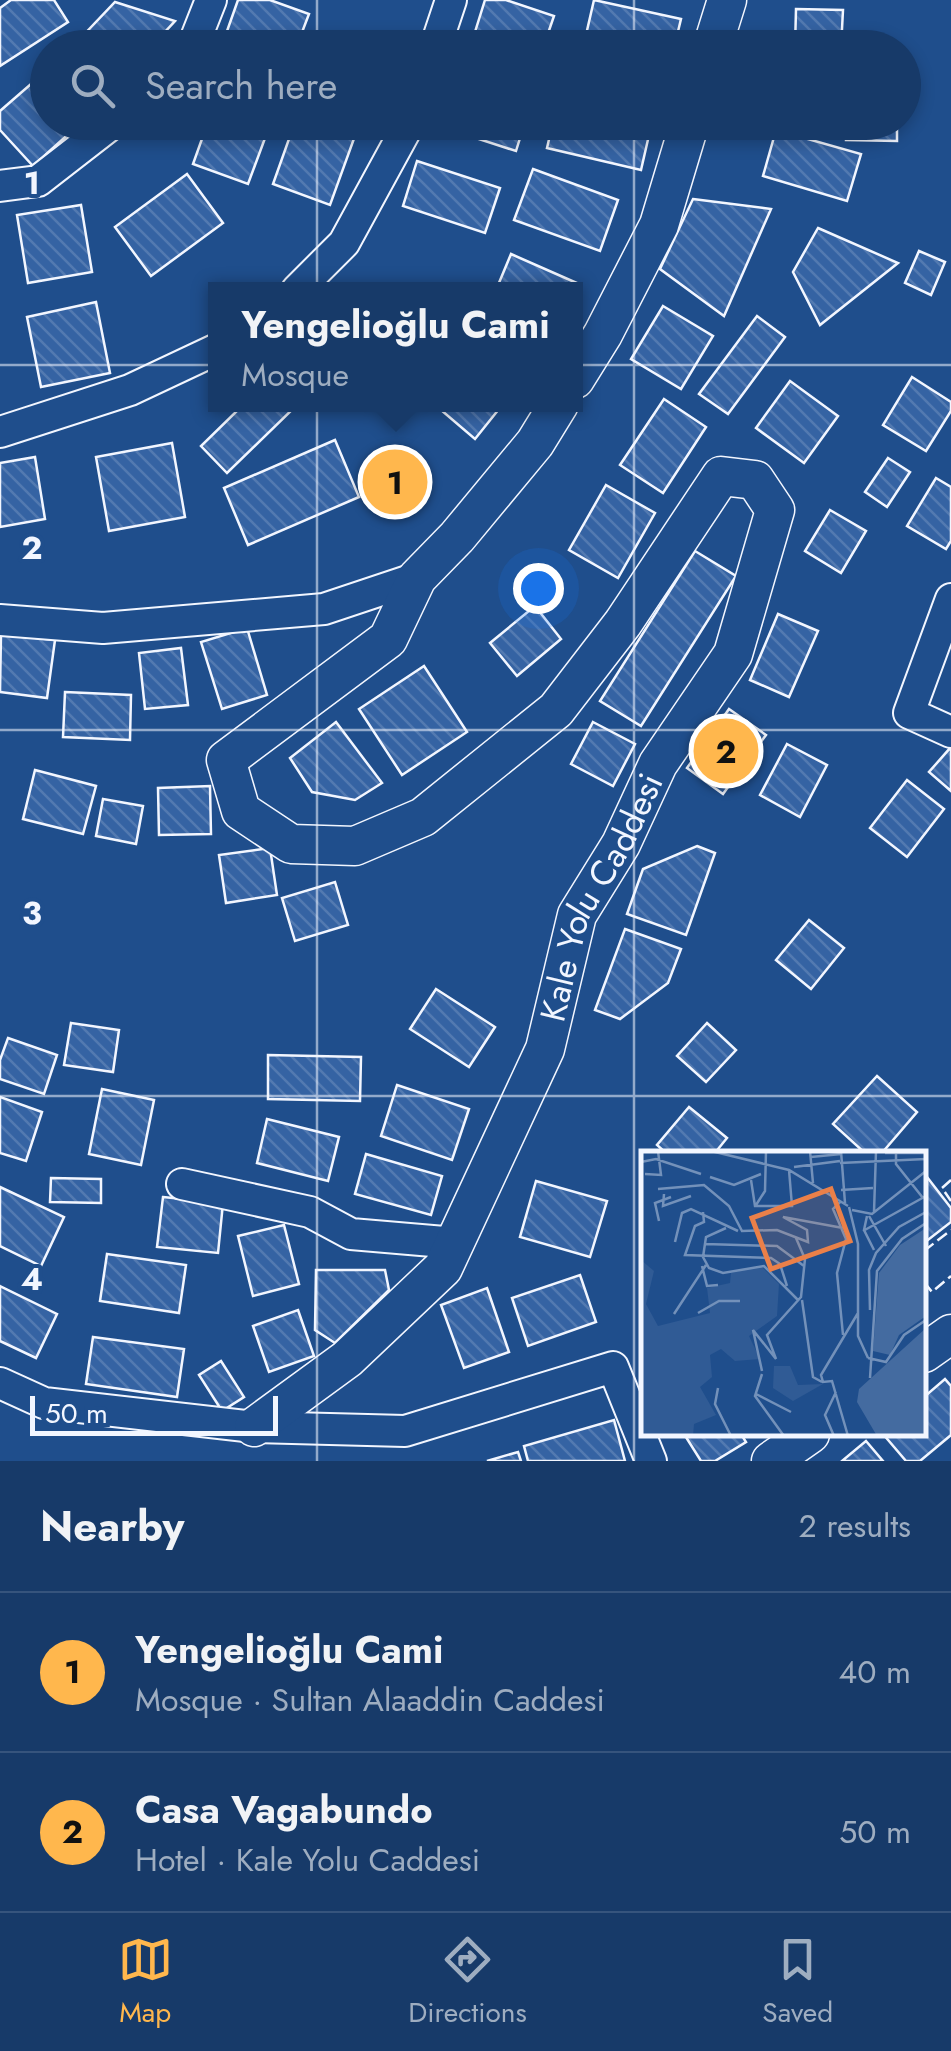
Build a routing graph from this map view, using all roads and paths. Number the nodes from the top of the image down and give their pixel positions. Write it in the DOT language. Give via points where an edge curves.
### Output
graph roads {
  1 [pos="211,0"];
  2 [pos="451,0"];
  3 [pos="726,0"];
  4 [pos="199,30"];
  5 [pos="441,30"];
  6 [pos="717,30"];
  7 [pos="91,140"];
  8 [pos="400,140"];
  9 [pos="685,140"];
  10 [pos="0,186"];
  11 [pos="305,282"];
  12 [pos="208,353"];
  13 [pos="583,366"];
  14 [pos="554,412"];
  15 [pos="0,432"];
  16 [pos="417,578"];
  17 [pos="951,599"];
  18 [pos="0,620"];
  19 [pos="951,732"];
  20 [pos="182,1184"];
  21 [pos="456,1243"];
  22 [pos="951,1334"];
  23 [pos="926,1352"];
  24 [pos="0,1383"];
  25 [pos="254,1427"];
  26 [pos="807,1436"];
  27 [pos="651,1461"];
  28 [pos="772,1461"];
  1 -- 4 [label="street"];
  2 -- 5 [label="street"];
  3 -- 6 [label="street"];
  7 -- 10 [label="street" via="38,181"];
  8 -- 11 [label="street" via="344,243"];
  9 -- 13 [label="street" via="659,225"];
  12 -- 15 [label="street" via="130,390"];
  14 -- 16 [label="street" via="536,444"];
  16 -- 18 [label="street" via="324,609 103,628"];
  16 -- 21 [label="street, Kale Yolu Caddesi" via="388,639 226,760 241,811 291,844 354,846 424,817 556,710 720,476 755,480 776,510 734,654 658,764 577,914 545,1050"];
  17 -- 19 [label="street" via="909,712"];
  20 -- 21 [label="street" via="310,1212 351,1234"];
  21 -- 25 [label="street, Kale Yolu Caddesi" via="443,1268 347,1360"];
  22 -- 23 [label="street"];
  24 -- 25 [label="street" via="44,1403"];
  25 -- 27 [label="street" via="405,1431 613,1367"];
  26 -- 28 [label="street"];
}
